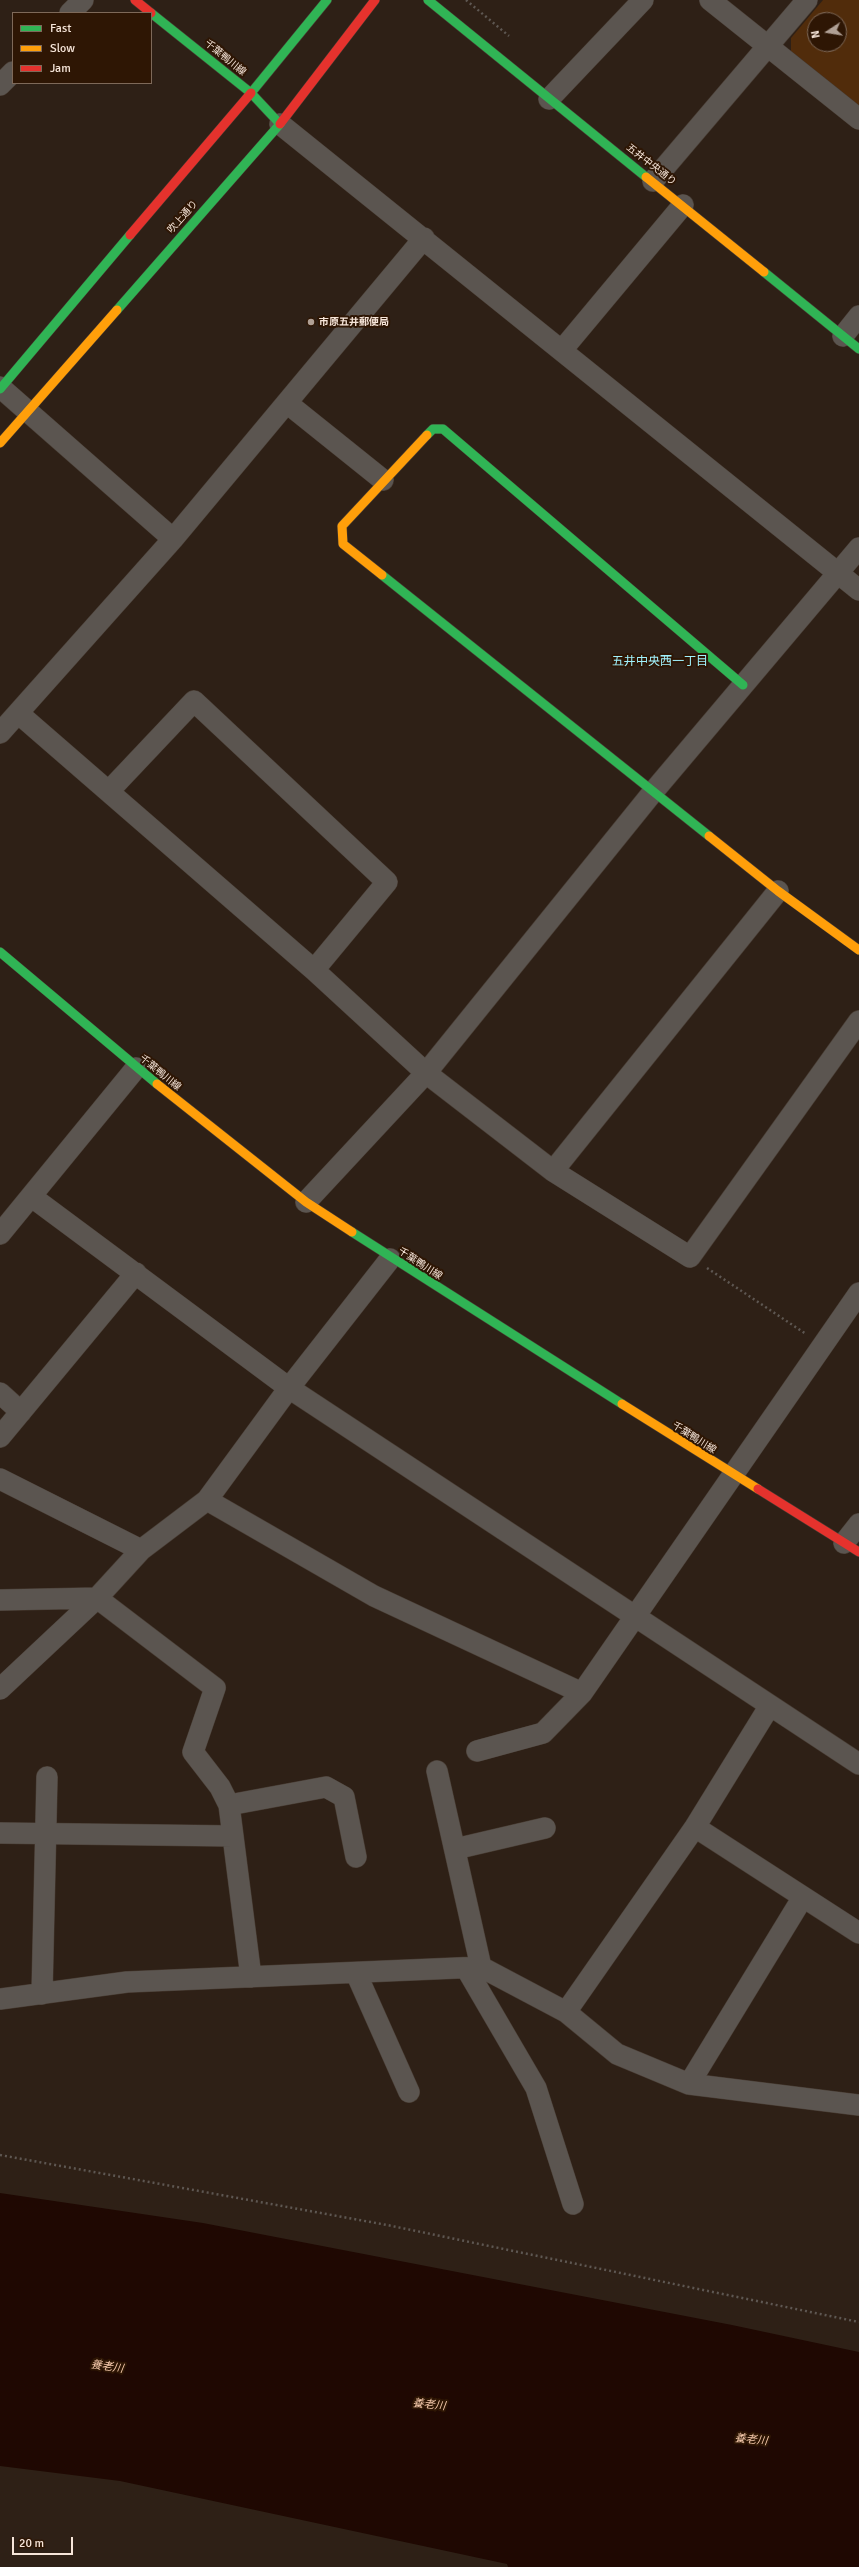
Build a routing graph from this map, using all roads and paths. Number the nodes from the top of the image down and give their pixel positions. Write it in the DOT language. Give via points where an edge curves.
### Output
graph roads {
  1 [pos="83,0"];
  2 [pos="135,0"];
  3 [pos="327,0"];
  4 [pos="375,0"];
  5 [pos="428,0"];
  6 [pos="643,0"];
  7 [pos="710,0"];
  8 [pos="807,0"];
  9 [pos="71,12"];
  10 [pos="150,12"];
  11 [pos="152,14"];
  12 [pos="768,44"];
  13 [pos="12,73"];
  14 [pos="0,85"];
  15 [pos="251,93"];
  16 [pos="549,99"];
  17 [pos="859,119"];
  18 [pos="280,124"];
  19 [pos="653,181"];
  20 [pos="683,205"];
  21 [pos="424,238"];
  22 [pos="859,316"];
  23 [pos="843,336"];
  24 [pos="859,349"];
  25 [pos="562,350"];
  26 [pos="0,388"];
  27 [pos="287,403"];
  28 [pos="26,412"];
  29 [pos="0,443"];
  30 [pos="383,480"];
  31 [pos="173,540"];
  32 [pos="859,548"];
  33 [pos="839,573"];
  34 [pos="859,590"];
  35 [pos="743,685"];
  36 [pos="18,713"];
  37 [pos="0,733"];
  38 [pos="109,791"];
  39 [pos="653,792"];
  40 [pos="778,892"];
  41 [pos="859,950"];
  42 [pos="0,952"];
  43 [pos="314,970"];
  44 [pos="859,1021"];
  45 [pos="136,1068"];
  46 [pos="426,1073"];
  47 [pos="552,1171"];
  48 [pos="32,1197"];
  49 [pos="306,1202"];
  50 [pos="0,1234"];
  51 [pos="690,1257"];
  52 [pos="390,1259"];
  53 [pos="136,1273"];
  54 [pos="859,1293"];
  55 [pos="822,1344"];
  56 [pos="289,1388"];
  57 [pos="0,1393"];
  58 [pos="21,1412"];
  59 [pos="0,1437"];
  60 [pos="732,1475"];
  61 [pos="0,1479"];
  62 [pos="207,1500"];
  63 [pos="859,1524"];
  64 [pos="852,1548"];
  65 [pos="141,1550"];
  66 [pos="97,1598"];
  67 [pos="0,1600"];
  68 [pos="635,1618"];
  69 [pos="0,1689"];
  70 [pos="582,1693"];
  71 [pos="769,1706"];
  72 [pos="477,1751"];
  73 [pos="859,1764"];
  74 [pos="437,1771"];
  75 [pos="47,1777"];
  76 [pos="229,1805"];
  77 [pos="694,1827"];
  78 [pos="545,1828"];
  79 [pos="47,1832"];
  80 [pos="0,1833"];
  81 [pos="233,1836"];
  82 [pos="455,1849"];
  83 [pos="356,1857"];
  84 [pos="803,1897"];
  85 [pos="859,1933"];
  86 [pos="474,1968"];
  87 [pos="356,1972"];
  88 [pos="251,1977"];
  89 [pos="42,1994"];
  90 [pos="0,1999"];
  91 [pos="566,2012"];
  92 [pos="689,2084"];
  93 [pos="409,2092"];
  94 [pos="859,2105"];
  95 [pos="0,2155"];
  96 [pos="573,2204"];
  97 [pos="859,2322"];
  1 -- 9 [label="street"];
  2 -- 10 [label="main road, 千葉鴨川線"];
  3 -- 15 [label="main road"];
  4 -- 18 [label="main road, 吹上通り"];
  5 -- 16 [label="main road, 五井中央通り"];
  6 -- 16 [label="street"];
  7 -- 12 [label="street"];
  8 -- 12 [label="street"];
  11 -- 15 [label="main road, 千葉鴨川線"];
  12 -- 17 [label="street"];
  12 -- 19 [label="street"];
  13 -- 14 [label="street"];
  15 -- 18 [label="main road, 千葉鴨川線"];
  15 -- 26 [label="main road"];
  16 -- 19 [label="main road, 五井中央通り"];
  18 -- 21 [label="street"];
  18 -- 28 [label="main road, 吹上通り"];
  19 -- 20 [label="main road, 五井中央通り"];
  20 -- 23 [label="main road, 五井中央通り"];
  20 -- 25 [label="street"];
  21 -- 25 [label="street"];
  21 -- 27 [label="street"];
  22 -- 23 [label="street"];
  23 -- 24 [label="main road, 五井中央通り"];
  25 -- 33 [label="street"];
  26 -- 28 [label="street"];
  27 -- 30 [label="street"];
  27 -- 31 [label="street"];
  28 -- 29 [label="main road, 吹上通り"];
  28 -- 31 [label="street"];
  30 -- 35 [label="main road" via="433,429 443,429"];
  30 -- 39 [label="main road" via="342,526 343,544"];
  31 -- 36 [label="street"];
  32 -- 33 [label="street"];
  33 -- 34 [label="street"];
  33 -- 35 [label="street"];
  35 -- 39 [label="street"];
  36 -- 37 [label="street"];
  36 -- 38 [label="street"];
  38 -- 43 [label="street"];
  38 -- 43 [label="street" via="194,701 387,882"];
  39 -- 40 [label="main road"];
  39 -- 46 [label="street"];
  40 -- 41 [label="main road"];
  40 -- 47 [label="street"];
  42 -- 45 [label="main road, 千葉鴨川線"];
  43 -- 46 [label="street"];
  44 -- 51 [label="street"];
  45 -- 48 [label="street"];
  45 -- 49 [label="main road, 千葉鴨川線"];
  46 -- 47 [label="street"];
  46 -- 49 [label="street"];
  47 -- 51 [label="street"];
  48 -- 50 [label="street"];
  48 -- 53 [label="street"];
  49 -- 52 [label="main road, 千葉鴨川線"];
  51 -- 55 [label="path"];
  52 -- 56 [label="street"];
  52 -- 60 [label="main road, 千葉鴨川線"];
  53 -- 56 [label="street"];
  53 -- 58 [label="street"];
  54 -- 55 [label="street"];
  55 -- 60 [label="street"];
  56 -- 62 [label="street"];
  56 -- 68 [label="street"];
  57 -- 58 [label="street"];
  58 -- 59 [label="street"];
  60 -- 64 [label="main road, 千葉鴨川線"];
  60 -- 68 [label="street"];
  61 -- 65 [label="street"];
  62 -- 65 [label="street"];
  62 -- 70 [label="street" via="374,1596"];
  63 -- 64 [label="street"];
  65 -- 66 [label="street"];
  66 -- 67 [label="street"];
  66 -- 69 [label="street"];
  66 -- 76 [label="street" via="215,1688 193,1752 220,1787"];
  68 -- 70 [label="street"];
  68 -- 71 [label="street"];
  70 -- 72 [label="street" via="543,1732"];
  71 -- 73 [label="street"];
  71 -- 77 [label="street"];
  74 -- 82 [label="street"];
  75 -- 79 [label="street"];
  76 -- 81 [label="street"];
  76 -- 83 [label="street" via="326,1787 344,1797"];
  77 -- 84 [label="street"];
  77 -- 91 [label="street"];
  78 -- 82 [label="street"];
  79 -- 80 [label="street"];
  79 -- 81 [label="street"];
  79 -- 89 [label="street"];
  81 -- 88 [label="street"];
  82 -- 86 [label="street"];
  84 -- 85 [label="street"];
  84 -- 92 [label="street"];
  86 -- 87 [label="street"];
  86 -- 91 [label="street"];
  86 -- 96 [label="street" via="536,2088"];
  87 -- 88 [label="street"];
  87 -- 93 [label="street"];
  88 -- 89 [label="street" via="127,1982"];
  89 -- 90 [label="street"];
  91 -- 92 [label="street" via="617,2054"];
  92 -- 94 [label="street"];
  95 -- 97 [label="path" via="387,2225"];
}
